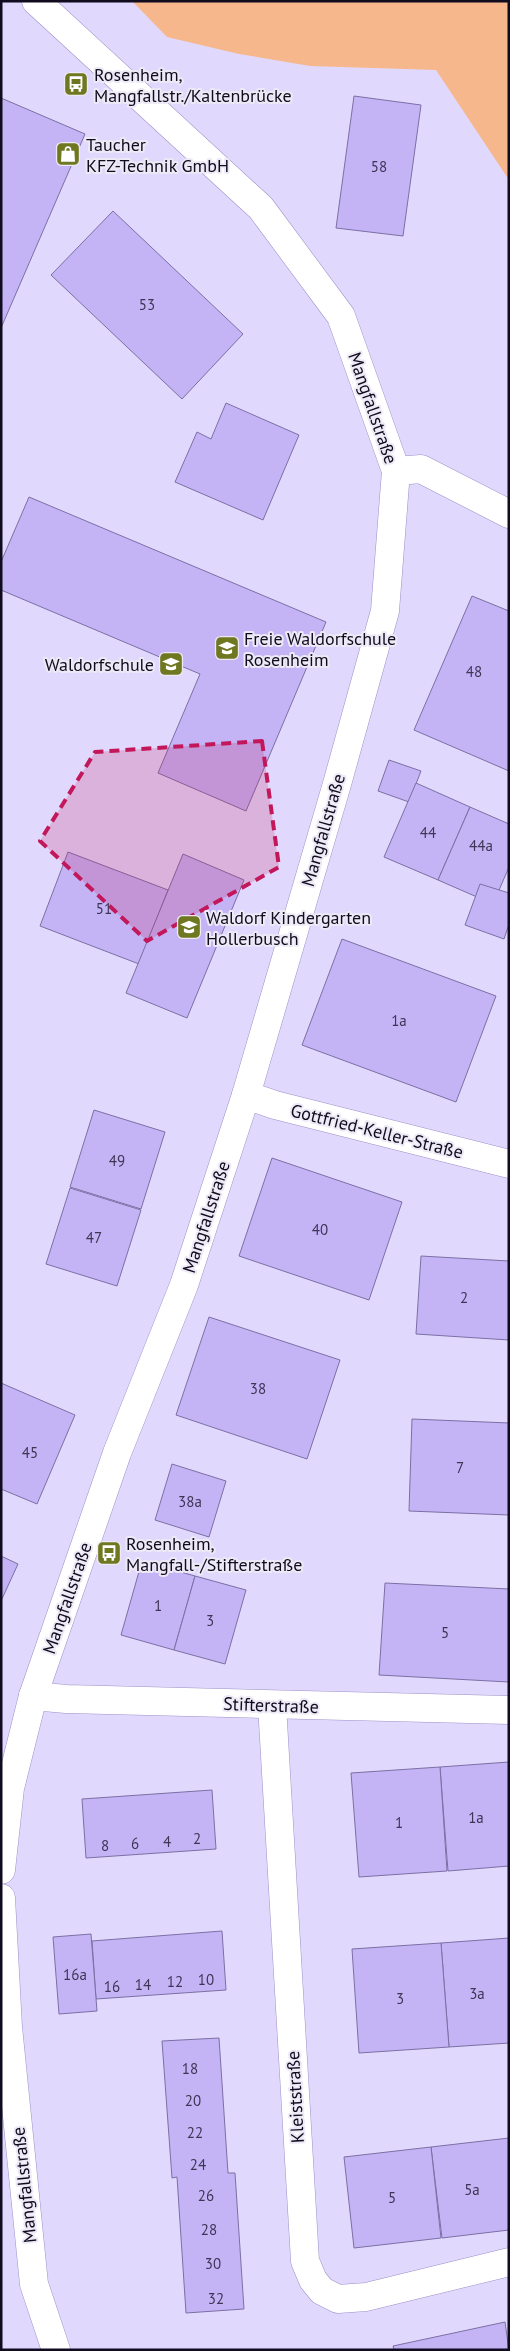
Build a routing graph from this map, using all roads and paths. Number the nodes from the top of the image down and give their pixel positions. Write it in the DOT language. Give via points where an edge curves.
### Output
graph roads {
  1 [pos="36,1"];
  2 [pos="396,472"];
  3 [pos="509,514"];
  4 [pos="246,1095"];
  5 [pos="509,1164"];
  6 [pos="33,1696"];
  7 [pos="272,1705"];
  8 [pos="509,1710"];
  9 [pos="1,1870"];
  10 [pos="1,1898"];
  11 [pos="3,2002"];
  12 [pos="509,2262"];
  13 [pos="56,2350"];
  1 -- 2 [label="street, Mangfallstraße" via="261,208 341,316"];
  2 -- 3 [label="street" via="421,469"];
  2 -- 4 [label="street, Mangfallstraße" via="385,611"];
  4 -- 5 [label="street, Gottfried-Keller-Straße"];
  4 -- 6 [label="street, Mangfallstraße" via="184,1285 117,1453"];
  6 -- 7 [label="street, Stifterstraße"];
  6 -- 9 [label="street, Mangfallstraße" via="10,1788"];
  7 -- 8 [label="street, Stifterstraße"];
  7 -- 12 [label="street, Kleiststraße" via="305,2261 313,2280 322,2291 338,2299 366,2297"];
  10 -- 11 [label="street, Mangfallstraße"];
  11 -- 13 [label="street, Mangfallstraße" via="34,2284"];
}
